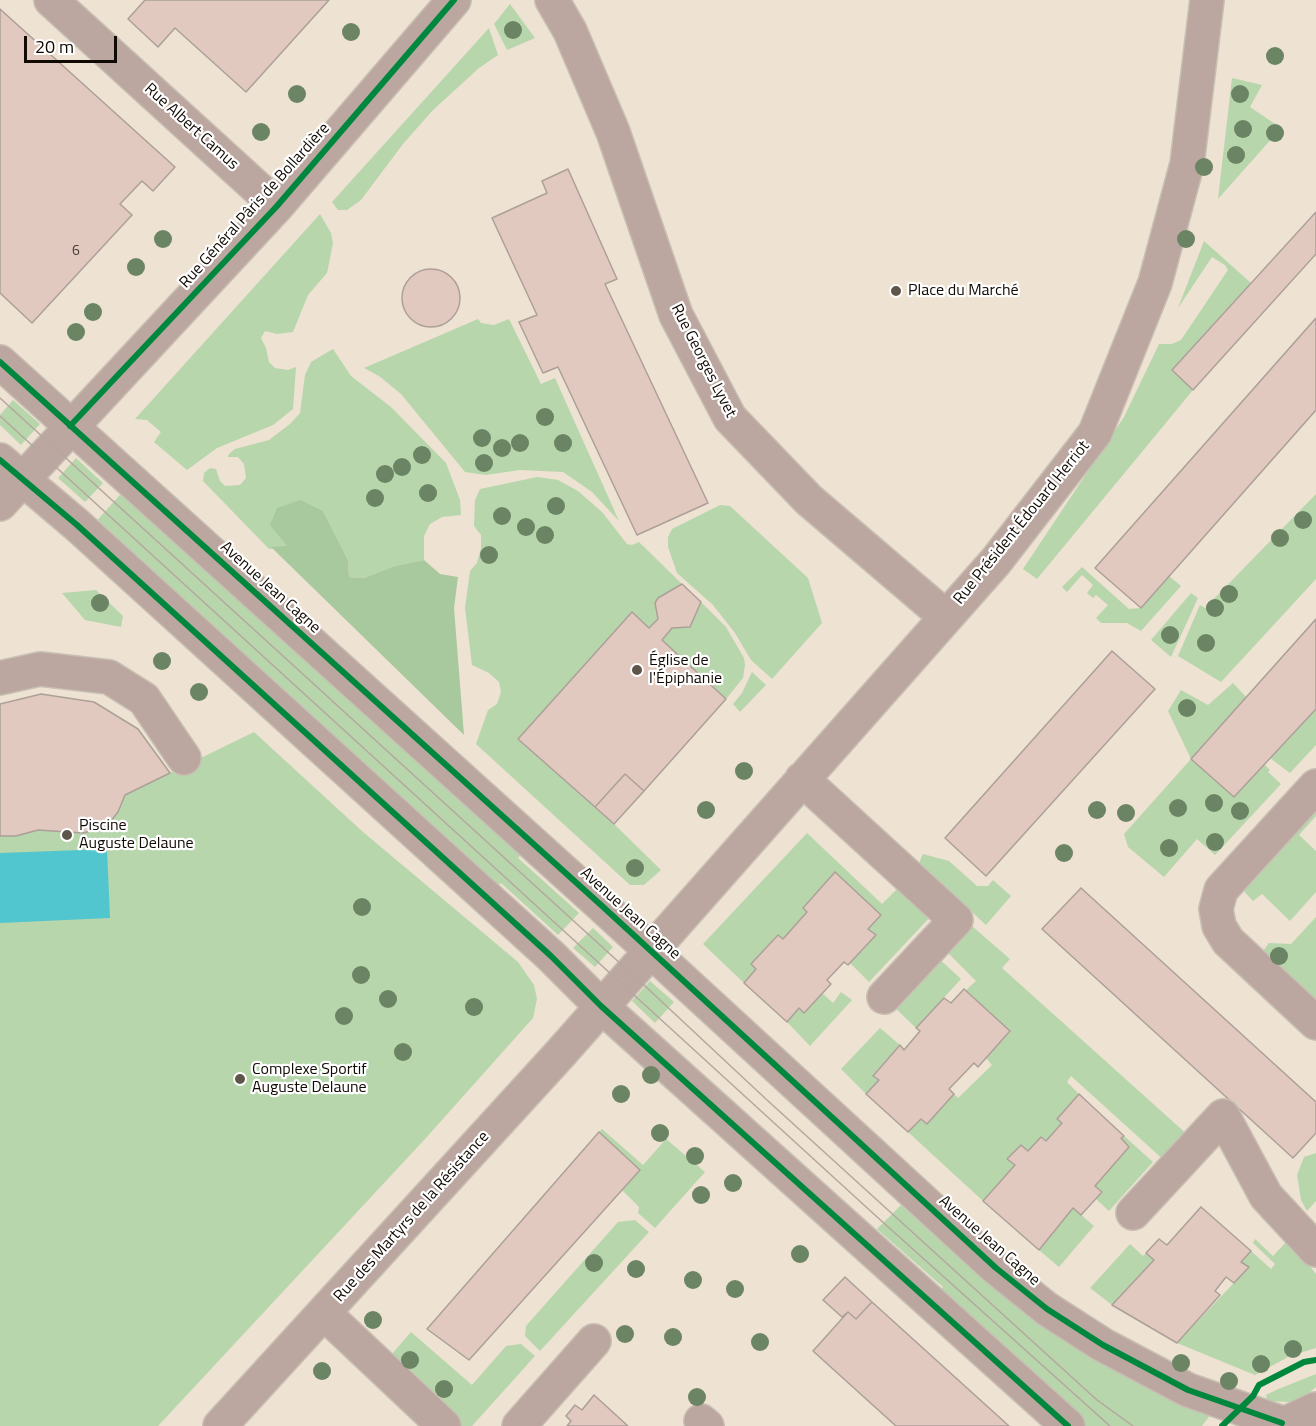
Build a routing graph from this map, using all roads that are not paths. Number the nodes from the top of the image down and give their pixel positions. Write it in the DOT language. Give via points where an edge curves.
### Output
graph roads {
  1 [pos="51,0"];
  2 [pos="454,0"];
  3 [pos="552,0"];
  4 [pos="1207,0"];
  5 [pos="277,206"];
  6 [pos="0,362"];
  7 [pos="70,426"];
  8 [pos="11,470"];
  9 [pos="0,504"];
  10 [pos="946,616"];
  11 [pos="0,678"];
  12 [pos="184,758"];
  13 [pos="802,779"];
  14 [pos="1316,786"];
  15 [pos="650,950"];
  16 [pos="884,997"];
  17 [pos="601,1006"];
  18 [pos="1316,1023"];
  19 [pos="1133,1213"];
  20 [pos="1316,1250"];
  21 [pos="324,1313"];
  22 [pos="594,1341"];
  23 [pos="1301,1414"];
  24 [pos="220,1426"];
  25 [pos="444,1426"];
  26 [pos="519,1426"];
  27 [pos="1068,1426"];
  1 -- 5 [label="street, Rue Albert Camus"];
  2 -- 5 [label="street, Rue Général Pâris de Bollardière"];
  3 -- 10 [label="street, Rue Georges Lyvet" via="570,31 613,132 676,315 730,418 808,500"];
  4 -- 10 [label="street, Rue Président Édouard Herriot" via="1187,164 1155,283 1095,433 996,561"];
  5 -- 7 [label="street, Rue Général Pâris de Bollardière"];
  6 -- 7 [label="street, Avenue Jean Cagne"];
  7 -- 8 [label="street, Rue Général Pâris de Bollardière"];
  7 -- 15 [label="street, Avenue Jean Cagne"];
  8 -- 9 [label="street, Rue Général Pâris de Bollardière"];
  8 -- 17 [label="street" via="77,525"];
  10 -- 13 [label="street, Rue Président Édouard Herriot"];
  11 -- 12 [label="street" via="40,669 109,677 144,699"];
  13 -- 15 [label="street, Rue Président Édouard Herriot"];
  13 -- 16 [label="street" via="956,920"];
  14 -- 18 [label="street" via="1221,890 1216,909 1219,926 1228,941"];
  15 -- 17 [label="street, Rue des Martyrs de la Résistance"];
  15 -- 23 [label="street, Avenue Jean Cagne" via="996,1268 1047,1310 1188,1390"];
  17 -- 21 [label="street, Rue des Martyrs de la Résistance"];
  17 -- 27 [label="street"];
  19 -- 20 [label="street" via="1223,1116 1266,1197"];
  21 -- 24 [label="street, Rue des Martyrs de la Résistance"];
  21 -- 25 [label="street"];
  22 -- 26 [label="street"];
}
